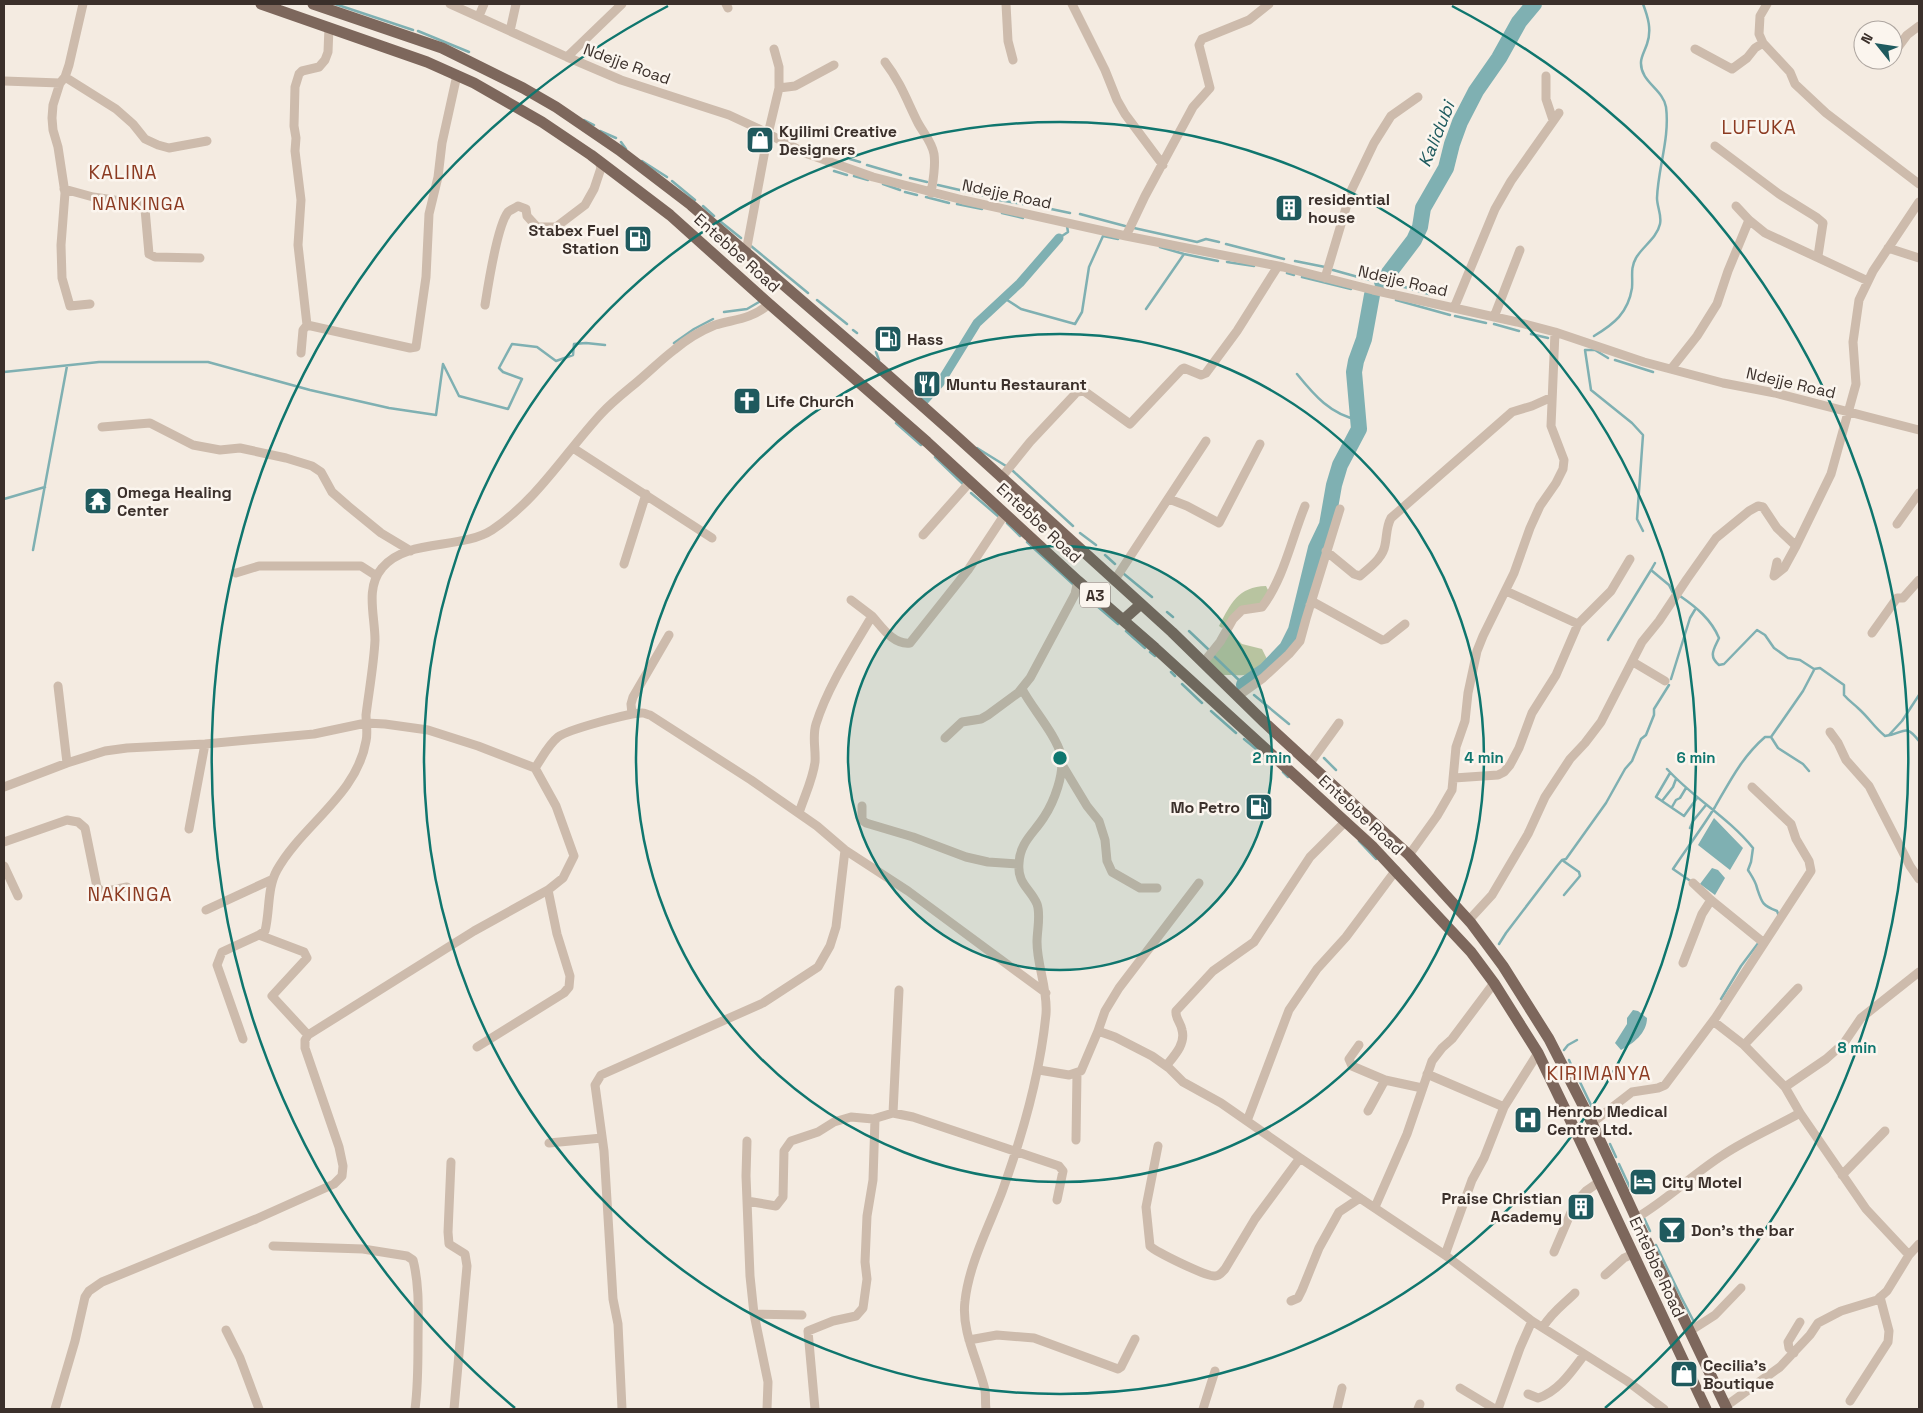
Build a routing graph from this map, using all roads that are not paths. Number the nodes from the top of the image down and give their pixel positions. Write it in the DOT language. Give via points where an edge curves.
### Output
graph roads {
  1 [pos="83,4"];
  2 [pos="261,4"];
  3 [pos="313,4"];
  4 [pos="450,4"];
  5 [pos="484,4"];
  6 [pos="516,4"];
  7 [pos="622,4"];
  8 [pos="1006,4"];
  9 [pos="1072,4"];
  10 [pos="1270,4"];
  11 [pos="1767,4"];
  12 [pos="479,16"];
  13 [pos="1919,26"];
  14 [pos="329,27"];
  15 [pos="510,31"];
  16 [pos="1903,39"];
  17 [pos="1763,43"];
  18 [pos="774,49"];
  19 [pos="1695,49"];
  20 [pos="567,58"];
  21 [pos="1013,60"];
  22 [pos="885,62"];
  23 [pos="834,66"];
  24 [pos="457,75"];
  25 [pos="1546,76"];
  26 [pos="4,80"];
  27 [pos="62,80"];
  28 [pos="779,88"];
  29 [pos="1418,97"];
  30 [pos="768,134"];
  31 [pos="207,142"];
  32 [pos="1716,146"];
  33 [pos="598,161"];
  34 [pos="1163,165"];
  35 [pos="1919,184"];
  36 [pos="64,189"];
  37 [pos="931,193"];
  38 [pos="1919,202"];
  39 [pos="1736,206"];
  40 [pos="1749,220"];
  41 [pos="1126,236"];
  42 [pos="1888,248"];
  43 [pos="1520,250"];
  44 [pos="746,252"];
  45 [pos="1818,256"];
  46 [pos="200,258"];
  47 [pos="1919,258"];
  48 [pos="1278,266"];
  49 [pos="1325,278"];
  50 [pos="1868,281"];
  51 [pos="767,302"];
  52 [pos="90,304"];
  53 [pos="485,305"];
  54 [pos="1454,308"];
  55 [pos="1494,317"];
  56 [pos="307,325"];
  57 [pos="1555,332"];
  58 [pos="301,353"];
  59 [pos="1671,370"];
  60 [pos="1552,397"];
  61 [pos="1848,412"];
  62 [pos="102,427"];
  63 [pos="1919,430"];
  64 [pos="1206,441"];
  65 [pos="1260,444"];
  66 [pos="573,448"];
  67 [pos="1002,478"];
  68 [pos="970,482"];
  69 [pos="1919,493"];
  70 [pos="646,494"];
  71 [pos="1169,499"];
  72 [pos="1305,506"];
  73 [pos="1340,509"];
  74 [pos="1005,514"];
  75 [pos="1897,524"];
  76 [pos="923,536"];
  77 [pos="712,538"];
  78 [pos="1796,546"];
  79 [pos="411,551"];
  80 [pos="1326,551"];
  81 [pos="1630,559"];
  82 [pos="1777,562"];
  83 [pos="624,564"];
  84 [pos="236,573"];
  85 [pos="375,575"];
  86 [pos="1919,580"];
  87 [pos="1078,581"];
  88 [pos="1114,581"];
  89 [pos="1506,591"];
  90 [pos="851,600"];
  91 [pos="1141,604"];
  92 [pos="1310,605"];
  93 [pos="872,616"];
  94 [pos="1123,620"];
  95 [pos="1405,624"];
  96 [pos="1578,624"];
  97 [pos="1872,633"];
  98 [pos="669,635"];
  99 [pos="1203,662"];
  100 [pos="1632,662"];
  101 [pos="1665,681"];
  102 [pos="58,686"];
  103 [pos="1022,689"];
  104 [pos="1238,696"];
  105 [pos="632,714"];
  106 [pos="366,723"];
  107 [pos="1339,723"];
  108 [pos="1830,732"];
  109 [pos="945,738"];
  110 [pos="205,744"];
  111 [pos="67,763"];
  112 [pos="1061,763"];
  113 [pos="1310,763"];
  114 [pos="535,768"];
  115 [pos="1454,778"];
  116 [pos="4,787"];
  117 [pos="1752,787"];
  118 [pos="862,806"];
  119 [pos="799,813"];
  120 [pos="1346,821"];
  121 [pos="189,829"];
  122 [pos="4,842"];
  123 [pos="845,850"];
  124 [pos="1410,855"];
  125 [pos="1018,864"];
  126 [pos="4,866"];
  127 [pos="1396,870"];
  128 [pos="273,879"];
  129 [pos="1919,879"];
  130 [pos="1199,883"];
  131 [pos="1693,883"];
  132 [pos="127,887"];
  133 [pos="1157,888"];
  134 [pos="548,890"];
  135 [pos="18,896"];
  136 [pos="1711,900"];
  137 [pos="206,910"];
  138 [pos="1469,920"];
  139 [pos="260,935"];
  140 [pos="1764,943"];
  141 [pos="1683,963"];
  142 [pos="1919,972"];
  143 [pos="1494,983"];
  144 [pos="1798,988"];
  145 [pos="899,990"];
  146 [pos="1046,993"];
  147 [pos="1713,1021"];
  148 [pos="1098,1031"];
  149 [pos="308,1035"];
  150 [pos="243,1039"];
  151 [pos="1359,1044"];
  152 [pos="1744,1045"];
  153 [pos="477,1047"];
  154 [pos="1538,1053"];
  155 [pos="1166,1066"];
  156 [pos="1038,1070"];
  157 [pos="1077,1073"];
  158 [pos="1427,1074"];
  159 [pos="1385,1080"];
  160 [pos="1785,1087"];
  161 [pos="1422,1088"];
  162 [pos="1504,1107"];
  163 [pos="1368,1111"];
  164 [pos="893,1113"];
  165 [pos="1800,1113"];
  166 [pos="875,1119"];
  167 [pos="1247,1121"];
  168 [pos="1592,1123"];
  169 [pos="1886,1131"];
  170 [pos="602,1138"];
  171 [pos="1076,1140"];
  172 [pos="747,1141"];
  173 [pos="548,1144"];
  174 [pos="1158,1146"];
  175 [pos="1016,1153"];
  176 [pos="1300,1158"];
  177 [pos="451,1162"];
  178 [pos="1842,1175"];
  179 [pos="1599,1182"];
  180 [pos="1360,1198"];
  181 [pos="1057,1200"];
  182 [pos="747,1201"];
  183 [pos="1375,1207"];
  184 [pos="1636,1218"];
  185 [pos="1919,1244"];
  186 [pos="274,1246"];
  187 [pos="1554,1252"];
  188 [pos="1633,1254"];
  189 [pos="1445,1255"];
  190 [pos="1909,1255"];
  191 [pos="1604,1275"];
  192 [pos="1741,1288"];
  193 [pos="1575,1293"];
  194 [pos="1880,1296"];
  195 [pos="1291,1301"];
  196 [pos="754,1314"];
  197 [pos="802,1315"];
  198 [pos="1532,1320"];
  199 [pos="1800,1322"];
  200 [pos="1543,1328"];
  201 [pos="226,1330"];
  202 [pos="1690,1331"];
  203 [pos="1135,1339"];
  204 [pos="970,1340"];
  205 [pos="1794,1353"];
  206 [pos="1584,1355"];
  207 [pos="1215,1371"];
  208 [pos="1342,1388"];
  209 [pos="1460,1388"];
  210 [pos="1528,1394"];
  211 [pos="1850,1401"];
  212 [pos="1727,1408"];
  213 [pos="55,1409"];
  214 [pos="259,1409"];
  215 [pos="415,1409"];
  216 [pos="454,1409"];
  217 [pos="622,1409"];
  218 [pos="766,1409"];
  219 [pos="815,1409"];
  220 [pos="986,1409"];
  221 [pos="1203,1409"];
  222 [pos="1337,1409"];
  223 [pos="1497,1409"];
  224 [pos="1664,1409"];
  225 [pos="1706,1409"];
  1 -- 27 [label="street"];
  2 -- 14 [label="main road, Entebbe Road / A3"];
  3 -- 44 [label="main road, Entebbe Road / A3" via="442,48 523,88 619,150"];
  4 -- 12 [label="street, Ndejje Road"];
  5 -- 12 [label="street"];
  6 -- 15 [label="street"];
  7 -- 20 [label="street"];
  8 -- 21 [label="street" via="1008,42"];
  9 -- 34 [label="street" via="1117,100"];
  10 -- 34 [label="street" via="1249,20 1200,42 1210,88 1193,107"];
  11 -- 17 [label="street" via="1758,25"];
  12 -- 15 [label="street, Ndejje Road"];
  13 -- 16 [label="street"];
  14 -- 24 [label="main road, Entebbe Road / A3"];
  14 -- 56 [label="street" via="325,60 319,67 302,71 295,87 295,151 301,200 298,245"];
  15 -- 20 [label="street, Ndejje Road"];
  17 -- 19 [label="street" via="1732,69"];
  17 -- 35 [label="street" via="1790,72 1804,94"];
  18 -- 28 [label="street" via="779,67"];
  20 -- 30 [label="street, Ndejje Road" via="621,80 729,115"];
  22 -- 37 [label="street" via="932,147"];
  23 -- 28 [label="street" via="794,86"];
  24 -- 33 [label="main road, Entebbe Road / A3" via="542,122"];
  24 -- 56 [label="street" via="429,214 426,277 416,347"];
  25 -- 54 [label="street" via="1546,99 1556,116 1495,209"];
  26 -- 27 [label="street"];
  27 -- 31 [label="street" via="116,109 151,142 169,148"];
  27 -- 36 [label="street" via="53,104 52,130"];
  28 -- 30 [label="street"];
  29 -- 49 [label="street" via="1392,116 1374,142 1351,191"];
  30 -- 37 [label="street, Ndejje Road" via="813,156"];
  30 -- 44 [label="street"];
  32 -- 45 [label="street" via="1823,224"];
  33 -- 51 [label="main road, Entebbe Road / A3" via="670,215"];
  33 -- 53 [label="street" via="601,168 589,200 556,227 537,227 527,216 526,209 518,206 508,212 493,260"];
  34 -- 41 [label="street"];
  36 -- 46 [label="street" via="141,204 145,209 149,254 155,258"];
  36 -- 52 [label="street" via="62,278 70,306"];
  37 -- 41 [label="street, Ndejje Road"];
  38 -- 42 [label="street"];
  39 -- 40 [label="street"];
  40 -- 45 [label="street" via="1776,239"];
  40 -- 59 [label="street" via="1717,304"];
  41 -- 48 [label="street, Ndejje Road"];
  42 -- 47 [label="street"];
  42 -- 50 [label="street"];
  43 -- 55 [label="street"];
  44 -- 67 [label="main road, Entebbe Road / A3"];
  45 -- 50 [label="street"];
  48 -- 49 [label="street, Ndejje Road"];
  48 -- 67 [label="street" via="1206,373 1201,375 1182,369 1130,424 1084,391 1077,392 1030,442"];
  49 -- 54 [label="street, Ndejje Road"];
  50 -- 61 [label="street" via="1859,300 1854,330 1856,384"];
  51 -- 66 [label="street" via="768,305 752,316 694,334 610,405"];
  51 -- 68 [label="main road, Entebbe Road / A3"];
  54 -- 55 [label="street, Ndejje Road"];
  55 -- 57 [label="street, Ndejje Road"];
  56 -- 58 [label="street" via="303,330"];
  57 -- 59 [label="street, Ndejje Road"];
  57 -- 60 [label="street"];
  59 -- 61 [label="street, Ndejje Road"];
  60 -- 80 [label="street" via="1512,412 1391,518 1385,548 1376,562 1360,576"];
  60 -- 89 [label="street" via="1551,426 1564,460 1563,468 1540,506"];
  61 -- 63 [label="street, Ndejje Road"];
  61 -- 78 [label="street" via="1830,474"];
  62 -- 79 [label="street" via="150,423 193,445 220,450 240,448 312,466 321,472 332,492 348,506 381,533"];
  64 -- 71 [label="street"];
  65 -- 71 [label="street" via="1220,523"];
  66 -- 70 [label="street"];
  66 -- 79 [label="street" via="529,500 491,531 468,540"];
  67 -- 88 [label="main road, Entebbe Road / A3"];
  68 -- 74 [label="main road, Entebbe Road / A3"];
  68 -- 76 [label="street"];
  69 -- 75 [label="street"];
  70 -- 77 [label="street"];
  70 -- 83 [label="street"];
  71 -- 88 [label="street"];
  72 -- 99 [label="street" via="1285,566 1268,599 1262,607 1242,610"];
  73 -- 80 [label="street"];
  74 -- 87 [label="main road, Entebbe Road / A3"];
  74 -- 93 [label="street" via="968,570 910,643 905,644 890,636"];
  78 -- 82 [label="street" via="1784,568 1774,576"];
  78 -- 100 [label="street" via="1777,528 1763,507 1749,511 1716,538 1642,642"];
  79 -- 85 [label="street" via="384,564"];
  80 -- 92 [label="street"];
  81 -- 96 [label="street" via="1611,591"];
  84 -- 85 [label="street" via="259,566 361,566"];
  85 -- 106 [label="street" via="372,589 375,642"];
  86 -- 97 [label="street" via="1904,598 1897,598"];
  87 -- 94 [label="main road, Entebbe Road / A3"];
  87 -- 103 [label="street" via="1075,594"];
  88 -- 91 [label="main road, Entebbe Road / A3"];
  89 -- 96 [label="street"];
  89 -- 115 [label="street" via="1477,651 1465,721 1456,746"];
  90 -- 93 [label="street"];
  91 -- 94 [label="main road"];
  91 -- 99 [label="main road, Entebbe Road / A3"];
  92 -- 95 [label="street" via="1315,603 1382,640"];
  92 -- 104 [label="street" via="1300,641 1263,678"];
  93 -- 119 [label="street" via="820,714 814,737 813,773"];
  94 -- 120 [label="main road, Entebbe Road / A3"];
  96 -- 115 [label="street" via="1556,675 1532,713 1519,748 1504,772"];
  98 -- 105 [label="street" via="633,697"];
  99 -- 104 [label="main road, Entebbe Road / A3"];
  100 -- 101 [label="street"];
  100 -- 138 [label="street" via="1601,722 1570,759 1545,797 1528,834 1492,895"];
  102 -- 111 [label="street"];
  103 -- 109 [label="street" via="988,715 962,722"];
  103 -- 112 [label="street" via="1055,742"];
  104 -- 113 [label="main road, Entebbe Road / A3"];
  105 -- 114 [label="street" via="559,737"];
  105 -- 119 [label="street" via="644,713 661,722"];
  106 -- 110 [label="street" via="314,734"];
  106 -- 114 [label="street" via="428,730"];
  106 -- 128 [label="street" via="364,753 355,772 333,802 304,832"];
  107 -- 113 [label="street"];
  108 -- 129 [label="street" via="1846,760 1869,786"];
  110 -- 111 [label="street" via="127,748"];
  110 -- 121 [label="street"];
  111 -- 116 [label="street"];
  112 -- 125 [label="street" via="1058,788 1044,817 1021,848"];
  112 -- 133 [label="street" via="1099,822 1112,872 1140,888"];
  113 -- 124 [label="main road, Entebbe Road / A3"];
  114 -- 134 [label="street" via="556,806 574,856 563,878"];
  115 -- 124 [label="street" via="1446,801"];
  117 -- 140 [label="street" via="1788,819 1812,867"];
  118 -- 125 [label="street" via="862,820 866,823 988,862"];
  119 -- 123 [label="street"];
  120 -- 127 [label="main road, Entebbe Road / A3"];
  120 -- 155 [label="street" via="1310,857 1254,942 1213,971 1176,1011 1183,1032 1182,1043"];
  122 -- 132 [label="street" via="66,820 78,822 85,828 97,887 102,892"];
  123 -- 146 [label="street" via="908,891"];
  123 -- 170 [label="street" via="836,927 818,967 763,1004 601,1075 595,1085"];
  124 -- 138 [label="main road, Entebbe Road / A3"];
  125 -- 146 [label="street" via="1023,886 1037,905 1036,944"];
  126 -- 135 [label="street"];
  127 -- 143 [label="main road, Entebbe Road / A3" via="1472,952"];
  127 -- 167 [label="street" via="1346,937 1317,969 1290,1010"];
  128 -- 137 [label="street"];
  128 -- 139 [label="street" via="266,927"];
  130 -- 148 [label="street" via="1119,988"];
  131 -- 136 [label="street"];
  134 -- 149 [label="street" via="474,931"];
  134 -- 153 [label="street" via="570,976 569,987"];
  136 -- 140 [label="street"];
  136 -- 141 [label="street" via="1702,914"];
  138 -- 168 [label="main road, Entebbe Road / A3" via="1503,966 1549,1039"];
  139 -- 149 [label="street" via="304,952 307,958 272,996"];
  139 -- 150 [label="street" via="222,952 217,965"];
  140 -- 147 [label="street"];
  142 -- 160 [label="street" via="1861,1018 1826,1060"];
  143 -- 154 [label="main road, Entebbe Road / A3"];
  143 -- 158 [label="street" via="1432,1060"];
  144 -- 152 [label="street"];
  145 -- 164 [label="street"];
  146 -- 156 [label="street"];
  147 -- 152 [label="street"];
  147 -- 168 [label="street" via="1665,1084 1632,1092"];
  148 -- 155 [label="street" via="1115,1036"];
  148 -- 157 [label="street" via="1085,1066"];
  149 -- 213 [label="street" via="305,1048 339,1148 342,1176 334,1184 102,1282 89,1291"];
  151 -- 159 [label="street" via="1349,1063"];
  152 -- 160 [label="street"];
  154 -- 162 [label="street"];
  154 -- 179 [label="main road, Entebbe Road / A3"];
  155 -- 167 [label="street" via="1183,1082"];
  156 -- 157 [label="street" via="1069,1075"];
  156 -- 175 [label="street"];
  157 -- 171 [label="street"];
  158 -- 161 [label="street"];
  158 -- 162 [label="street"];
  159 -- 161 [label="street"];
  159 -- 163 [label="street"];
  160 -- 165 [label="street"];
  161 -- 183 [label="street" via="1408,1134"];
  162 -- 189 [label="street" via="1472,1180"];
  164 -- 166 [label="street"];
  164 -- 175 [label="street"];
  165 -- 178 [label="street"];
  165 -- 184 [label="street" via="1721,1156 1654,1208"];
  166 -- 182 [label="street" via="851,1117 791,1141 784,1151 783,1197 779,1203 776,1206"];
  166 -- 219 [label="street" via="863,1308 856,1316 808,1331"];
  167 -- 176 [label="street"];
  168 -- 184 [label="main road, Entebbe Road / A3"];
  169 -- 178 [label="street"];
  170 -- 173 [label="street"];
  170 -- 217 [label="street"];
  172 -- 182 [label="street"];
  174 -- 176 [label="street" via="1146,1207 1150,1246 1215,1276 1225,1269 1255,1219"];
  175 -- 181 [label="street" via="1062,1168"];
  175 -- 204 [label="street" via="981,1242 965,1301 965,1322"];
  176 -- 180 [label="street"];
  177 -- 216 [label="street" via="449,1244 465,1254 468,1266"];
  178 -- 190 [label="street" via="1866,1209"];
  179 -- 187 [label="street" via="1575,1203"];
  179 -- 188 [label="main road, Entebbe Road / A3"];
  180 -- 183 [label="street"];
  180 -- 195 [label="street" via="1339,1212 1319,1248 1298,1298"];
  182 -- 196 [label="street"];
  183 -- 189 [label="street"];
  184 -- 202 [label="main road, Entebbe Road / A3"];
  185 -- 190 [label="street"];
  186 -- 215 [label="street" via="363,1249 407,1256 413,1260 418,1282"];
  188 -- 191 [label="street"];
  188 -- 225 [label="main road, Entebbe Road / A3"];
  189 -- 198 [label="street"];
  190 -- 194 [label="street"];
  192 -- 202 [label="street" via="1715,1315"];
  193 -- 200 [label="street" via="1557,1308"];
  194 -- 205 [label="street" via="1868,1304 1830,1315 1818,1323"];
  194 -- 211 [label="street" via="1889,1331 1888,1342"];
  196 -- 197 [label="street"];
  196 -- 218 [label="street" via="768,1382"];
  198 -- 200 [label="street"];
  198 -- 223 [label="street"];
  199 -- 205 [label="street" via="1788,1342"];
  200 -- 206 [label="street"];
  201 -- 214 [label="street"];
  202 -- 212 [label="main road, Entebbe Road / A3"];
  203 -- 204 [label="street" via="1118,1369 1034,1338 997,1335"];
  204 -- 220 [label="street" via="985,1391"];
  205 -- 212 [label="street"];
  206 -- 210 [label="street" via="1567,1377 1545,1396 1538,1398"];
  206 -- 224 [label="street"];
  207 -- 221 [label="street"];
  208 -- 222 [label="street"];
  209 -- 223 [label="street"];
}
